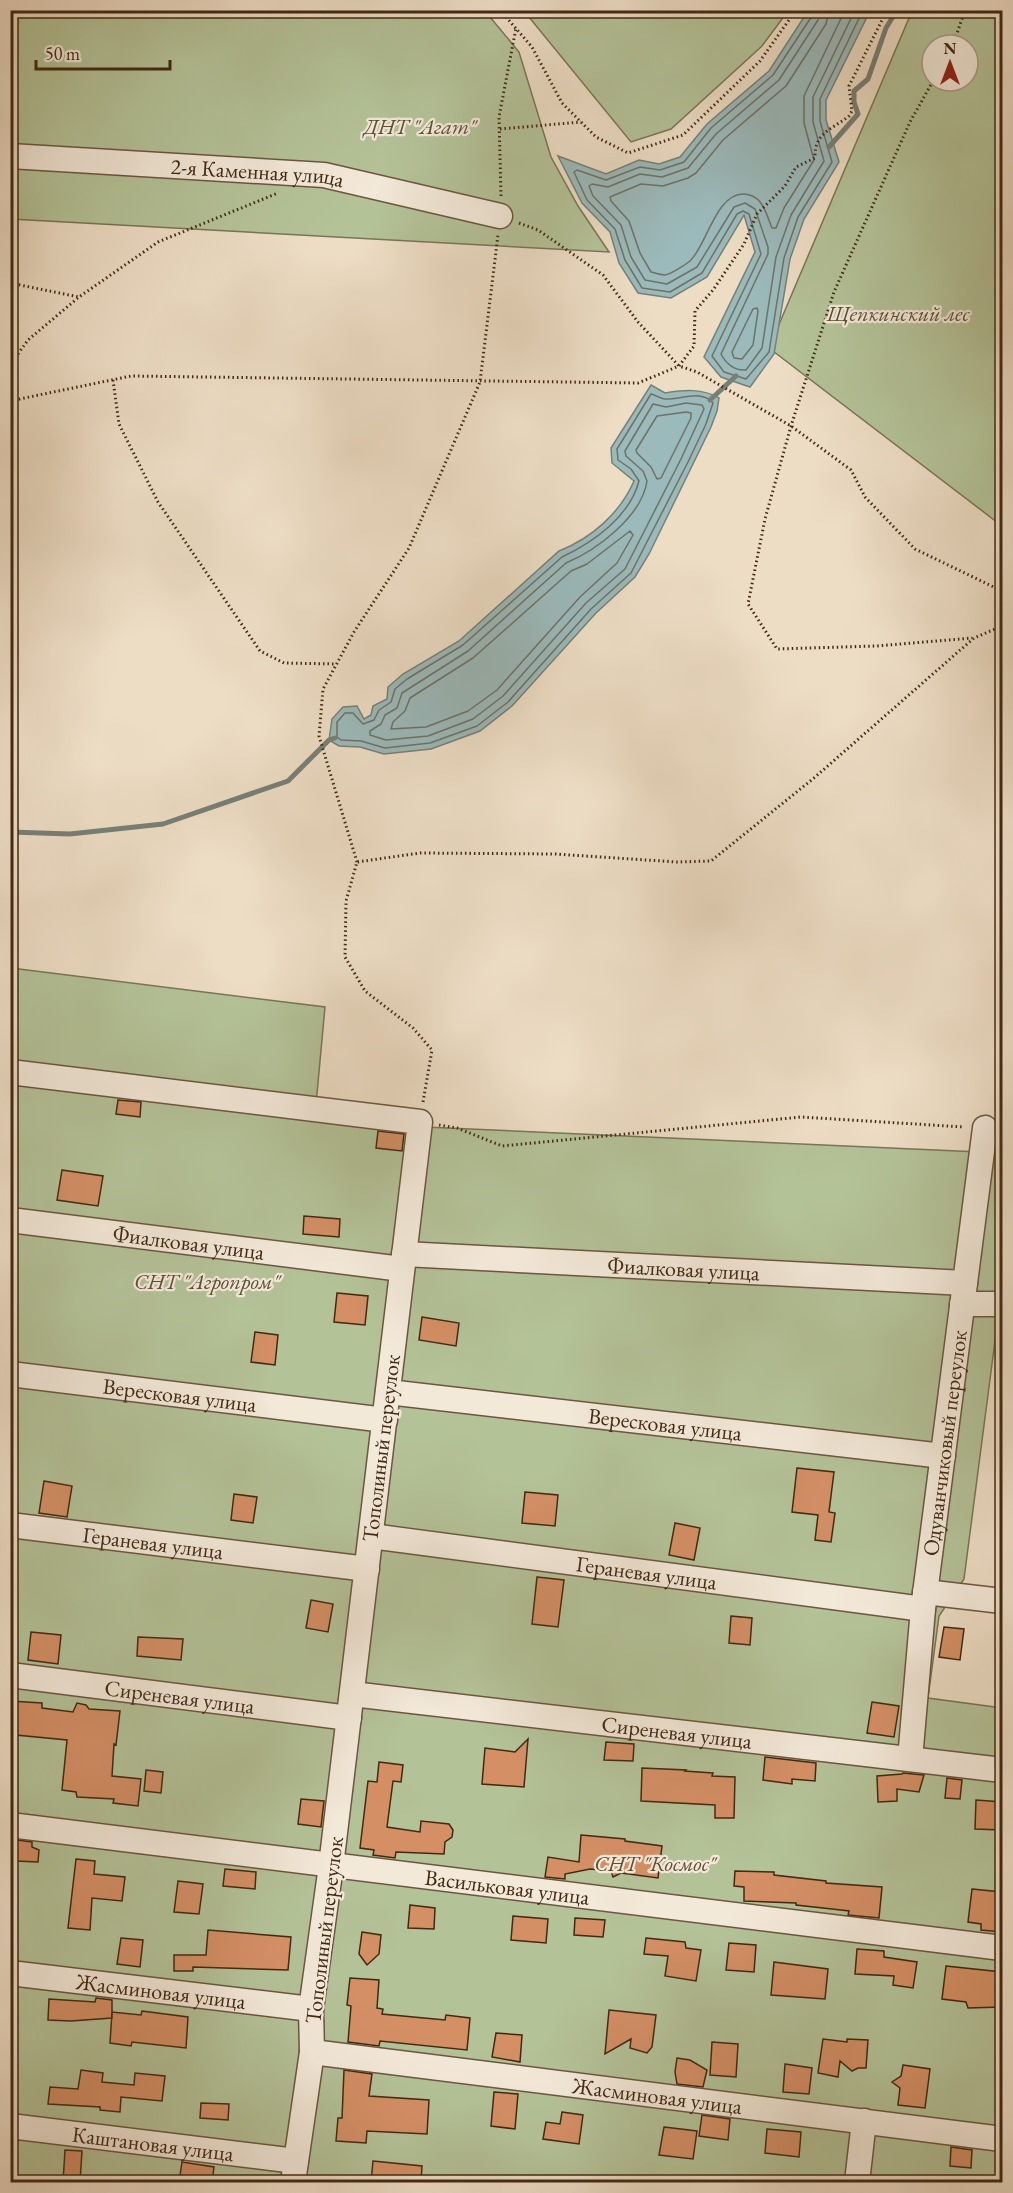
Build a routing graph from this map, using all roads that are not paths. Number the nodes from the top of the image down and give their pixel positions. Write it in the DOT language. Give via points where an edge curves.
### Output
graph roads {
  1 [pos="10,156"];
  2 [pos="500,216"];
  3 [pos="10,1072"];
  4 [pos="985,1128"];
  5 [pos="10,1220"];
  6 [pos="403,1262"];
  7 [pos="963,1293"];
  8 [pos="1002,1304"];
  9 [pos="10,1374"];
  10 [pos="388,1392"];
  11 [pos="384,1420"];
  12 [pos="943,1456"];
  13 [pos="10,1525"];
  14 [pos="371,1536"];
  15 [pos="367,1569"];
  16 [pos="924,1600"];
  17 [pos="1002,1601"];
  18 [pos="10,1675"];
  19 [pos="352,1694"];
  20 [pos="349,1718"];
  21 [pos="910,1759"];
  22 [pos="1002,1770"];
  23 [pos="10,1825"];
  24 [pos="331,1866"];
  25 [pos="1002,1948"];
  26 [pos="10,1973"];
  27 [pos="311,2009"];
  28 [pos="312,2052"];
  29 [pos="864,2121"];
  30 [pos="10,2126"];
  31 [pos="1002,2139"];
  32 [pos="295,2172"];
  33 [pos="857,2182"];
  1 -- 2 [label="lane, 2-я Каменная улица" via="324,175"];
  3 -- 6 [label="lane, Тополиный переулок" via="420,1122"];
  4 -- 7 [label="lane, Одуванчиковый переулок"];
  5 -- 6 [label="lane, Фиалковая улица"];
  6 -- 7 [label="lane, Фиалковая улица"];
  6 -- 10 [label="lane, Тополиный переулок"];
  7 -- 8 [label="lane, Фиалковая улица"];
  7 -- 12 [label="lane, Одуванчиковый переулок"];
  9 -- 11 [label="lane, Вересковая улица"];
  10 -- 11 [label="lane, Тополиный переулок"];
  10 -- 12 [label="lane, Вересковая улица"];
  11 -- 14 [label="lane, Тополиный переулок"];
  12 -- 16 [label="lane, Одуванчиковый переулок"];
  13 -- 15 [label="lane, Гераневая улица"];
  14 -- 15 [label="lane, Тополиный переулок"];
  14 -- 16 [label="lane, Гераневая улица"];
  15 -- 19 [label="lane, Тополиный переулок"];
  16 -- 17 [label="lane, Гераневая улица"];
  16 -- 21 [label="lane, Одуванчиковый переулок"];
  18 -- 20 [label="lane, Сиреневая улица"];
  19 -- 20 [label="lane, Тополиный переулок"];
  19 -- 21 [label="lane, Сиреневая улица"];
  20 -- 24 [label="lane, Тополиный переулок"];
  21 -- 22 [label="lane, Сиреневая улица"];
  23 -- 24 [label="lane, Васильковая улица"];
  24 -- 25 [label="lane, Васильковая улица"];
  24 -- 27 [label="lane, Тополиный переулок"];
  26 -- 27 [label="lane, Жасминовая улица"];
  27 -- 28 [label="lane, Тополиный переулок"];
  28 -- 29 [label="lane, Жасминовая улица"];
  28 -- 32 [label="lane, Тополиный переулок"];
  29 -- 31 [label="lane, Жасминовая улица"];
  29 -- 33 [label="lane"];
  30 -- 32 [label="lane, Каштановая улица"];
}
